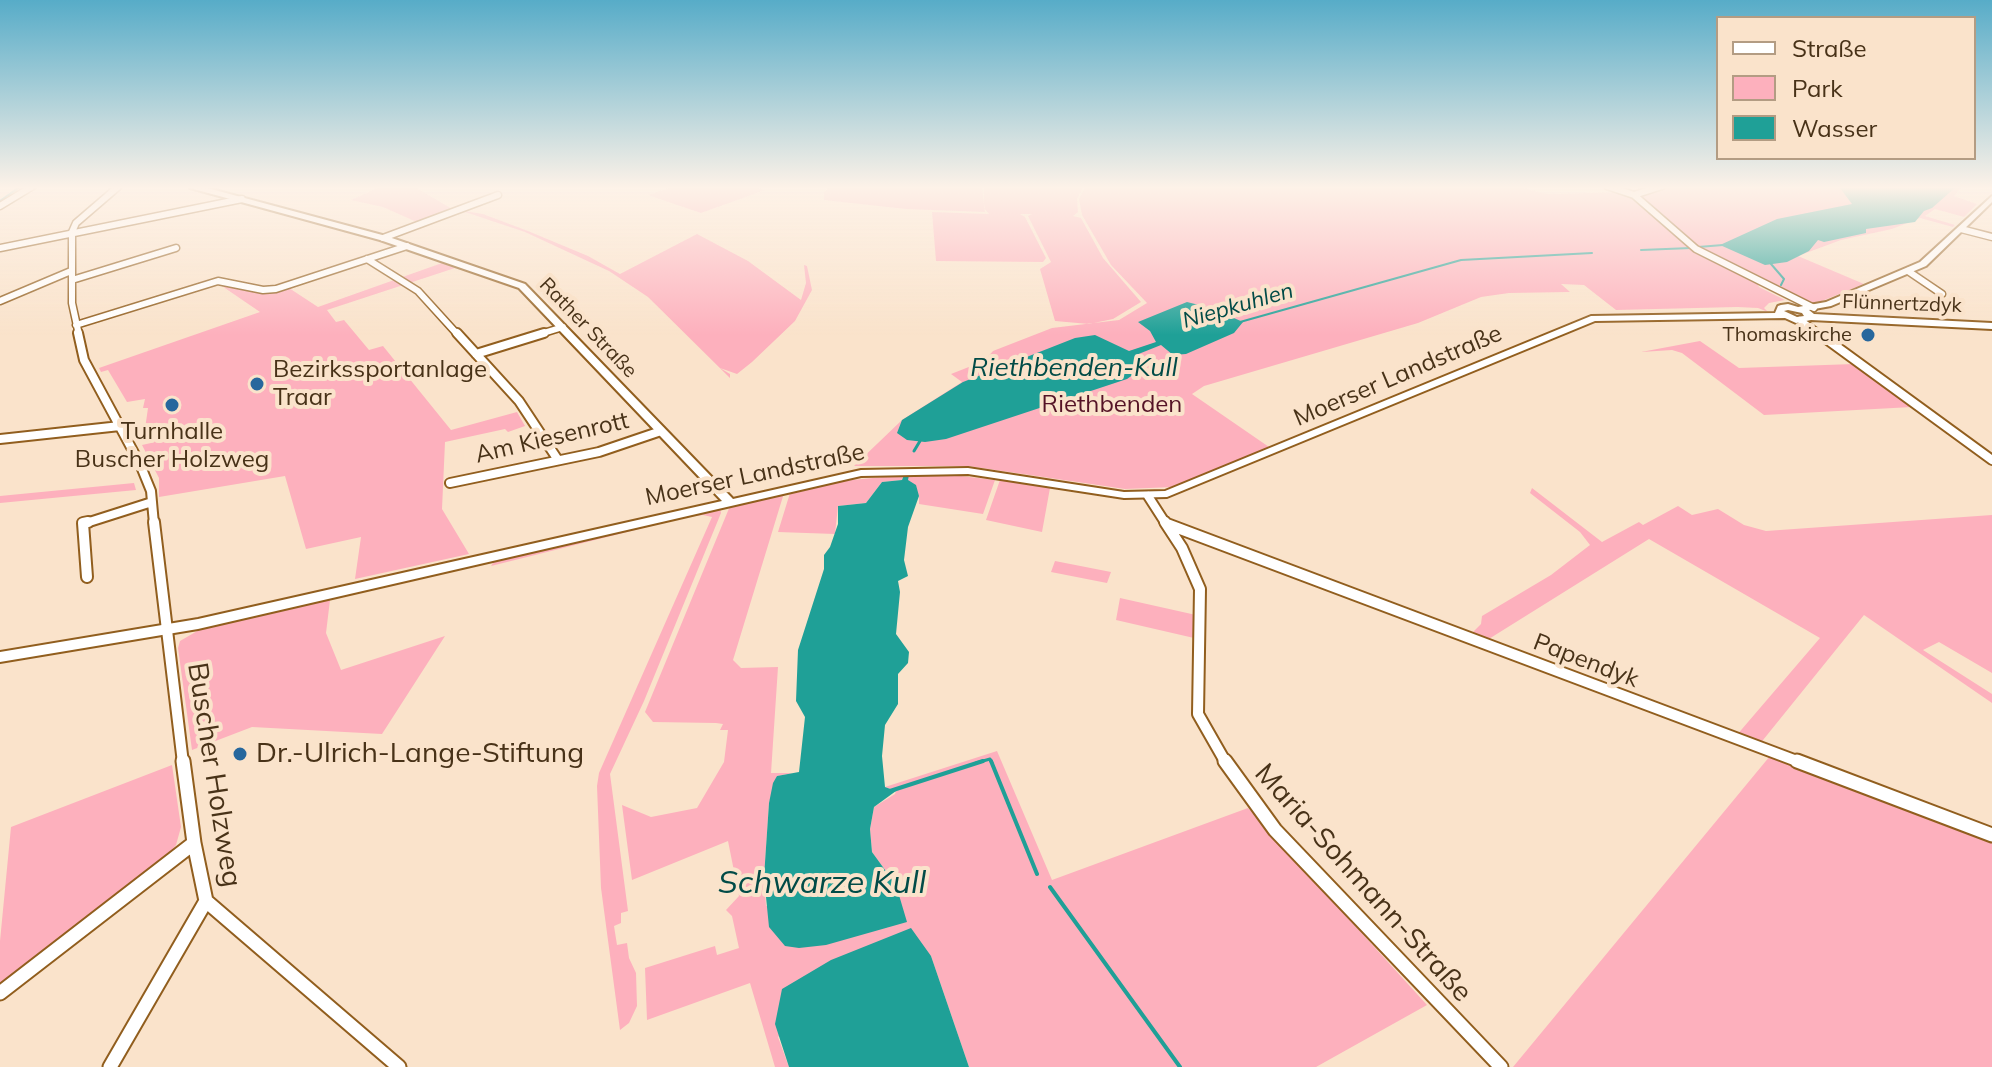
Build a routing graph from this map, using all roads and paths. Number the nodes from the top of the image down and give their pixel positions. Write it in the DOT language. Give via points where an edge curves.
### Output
graph roads {
  1 [pos="55,236"];
  2 [pos="72,236"];
  3 [pos="375,236"];
  4 [pos="389,236"];
  5 [pos="1681,236"];
  6 [pos="1954,236"];
  7 [pos="383,238"];
  8 [pos="407,246"];
  9 [pos="0,248"];
  10 [pos="176,248"];
  11 [pos="367,259"];
  12 [pos="1908,271"];
  13 [pos="71,275"];
  14 [pos="1942,294"];
  15 [pos="0,301"];
  16 [pos="1806,314"];
  17 [pos="76,325"];
  18 [pos="1992,326"];
  19 [pos="563,327"];
  20 [pos="476,354"];
  21 [pos="120,426"];
  22 [pos="661,431"];
  23 [pos="0,439"];
  24 [pos="558,460"];
  25 [pos="1992,460"];
  26 [pos="450,483"];
  27 [pos="1148,496"];
  28 [pos="729,501"];
  29 [pos="152,502"];
  30 [pos="1167,524"];
  31 [pos="87,577"];
  32 [pos="166,631"];
  33 [pos="0,657"];
  34 [pos="1992,835"];
  35 [pos="194,843"];
  36 [pos="206,901"];
  37 [pos="0,993"];
  38 [pos="110,1067"];
  39 [pos="399,1067"];
  40 [pos="1501,1067"];
  1 -- 9 [label="street, Rather Straße"];
  2 -- 13 [label="street, Buscher Holzweg"];
  3 -- 7 [label="main road, Rather Straße"];
  4 -- 7 [label="street"];
  5 -- 16 [label="street"];
  6 -- 12 [label="main road"];
  7 -- 8 [label="main road, Rather Straße"];
  8 -- 11 [label="street"];
  8 -- 19 [label="main road, Rather Straße" via="522,286"];
  10 -- 13 [label="street"];
  11 -- 17 [label="street" via="276,289 218,281"];
  11 -- 20 [label="street" via="418,291"];
  12 -- 14 [label="street"];
  12 -- 16 [label="main road"];
  13 -- 15 [label="street"];
  13 -- 17 [label="street, Buscher Holzweg"];
  16 -- 18 [label="main road, Flünnertzdyk"];
  16 -- 25 [label="street"];
  16 -- 27 [label="main road, Moerser Landstraße" via="1781,308 1784,316 1594,318 1184,489"];
  17 -- 21 [label="street, Buscher Holzweg" via="87,366"];
  19 -- 20 [label="street"];
  19 -- 22 [label="main road, Rather Straße"];
  20 -- 24 [label="street" via="525,408"];
  21 -- 23 [label="street"];
  21 -- 29 [label="street, Buscher Holzweg"];
  22 -- 24 [label="street, Am Kiesenrott"];
  22 -- 28 [label="main road, Rather Straße"];
  24 -- 26 [label="street, Am Kiesenrott"];
  27 -- 28 [label="main road, Moerser Landstraße" via="990,473 918,469 861,473"];
  27 -- 30 [label="street, Maria-Sohmann-Straße"];
  28 -- 32 [label="main road, Moerser Landstraße"];
  29 -- 31 [label="street" via="83,523"];
  29 -- 32 [label="street, Buscher Holzweg"];
  30 -- 34 [label="street, Papendyk"];
  30 -- 40 [label="street, Maria-Sohmann-Straße" via="1200,589 1198,714 1221,756 1275,830"];
  32 -- 33 [label="main road, Moerser Landstraße"];
  32 -- 35 [label="street, Buscher Holzweg"];
  35 -- 36 [label="street, Buscher Holzweg"];
  35 -- 37 [label="street"];
  36 -- 38 [label="street"];
  36 -- 39 [label="street, Buscher Holzweg"];
}
